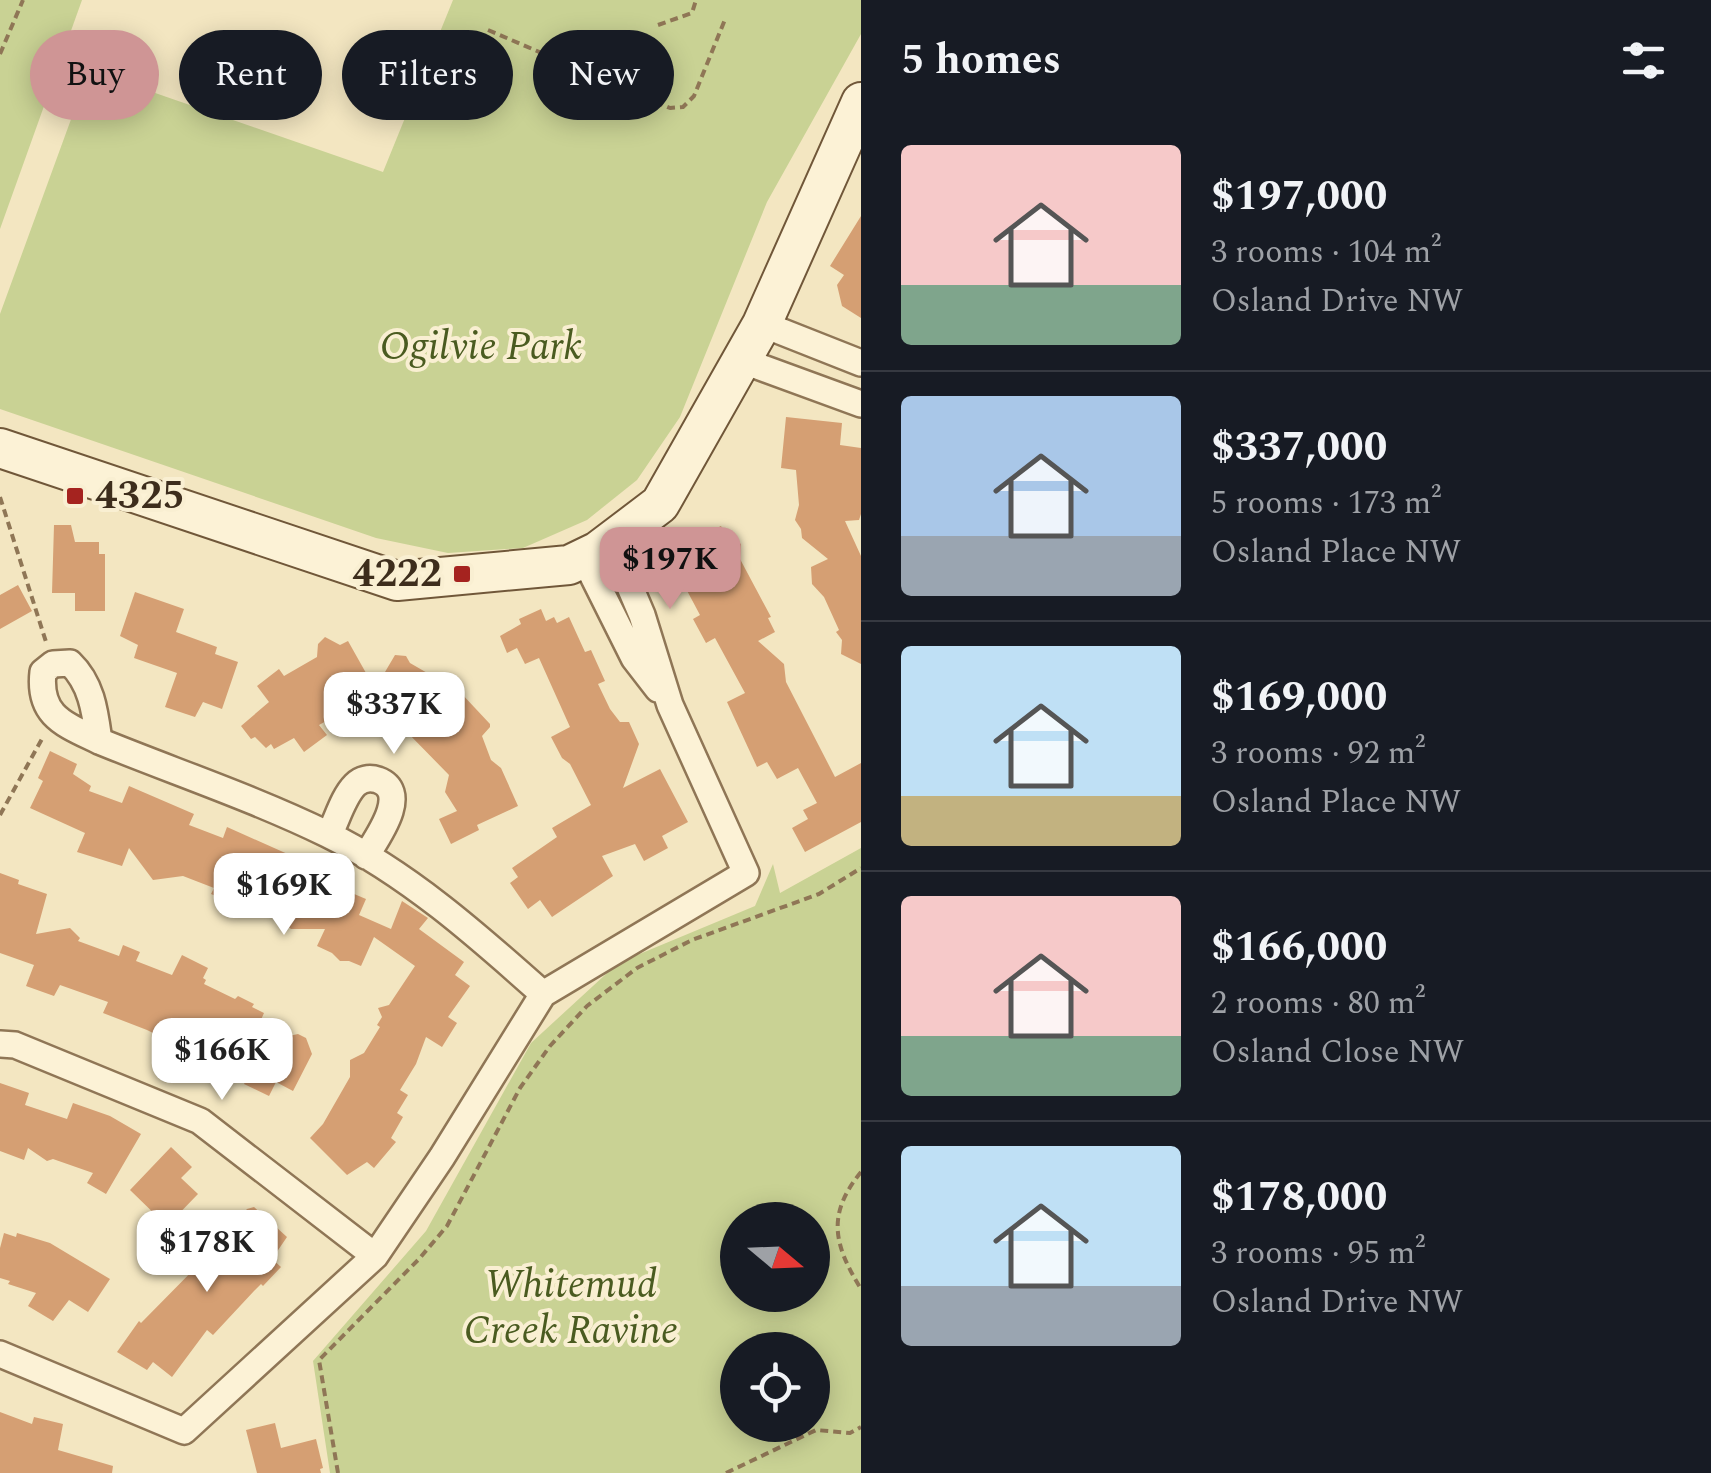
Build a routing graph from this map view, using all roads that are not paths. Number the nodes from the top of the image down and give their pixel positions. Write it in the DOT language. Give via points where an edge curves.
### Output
graph roads {
  1 [pos="861,102"];
  2 [pos="762,324"];
  3 [pos="741,360"];
  4 [pos="861,363"];
  5 [pos="861,404"];
  6 [pos="0,448"];
  7 [pos="597,550"];
  8 [pos="100,741"];
  9 [pos="330,835"];
  10 [pos="366,856"];
  11 [pos="543,994"];
  12 [pos="5,1040"];
  13 [pos="374,1256"];
  14 [pos="0,1354"];
  1 -- 2 [label="street"];
  2 -- 3 [label="street"];
  2 -- 4 [label="street"];
  3 -- 5 [label="street"];
  3 -- 7 [label="street" via="660,504"];
  6 -- 7 [label="street" via="397,581 569,565"];
  7 -- 11 [label="street" via="634,658 670,704 746,873"];
  8 -- 9 [label="street"];
  9 -- 10 [label="street"];
  9 -- 10 [label="street" via="359,781 380,780 392,798"];
  10 -- 11 [label="street" via="490,946"];
  11 -- 13 [label="street"];
  12 -- 13 [label="street" via="200,1121"];
  13 -- 14 [label="street" via="184,1431"];
}
